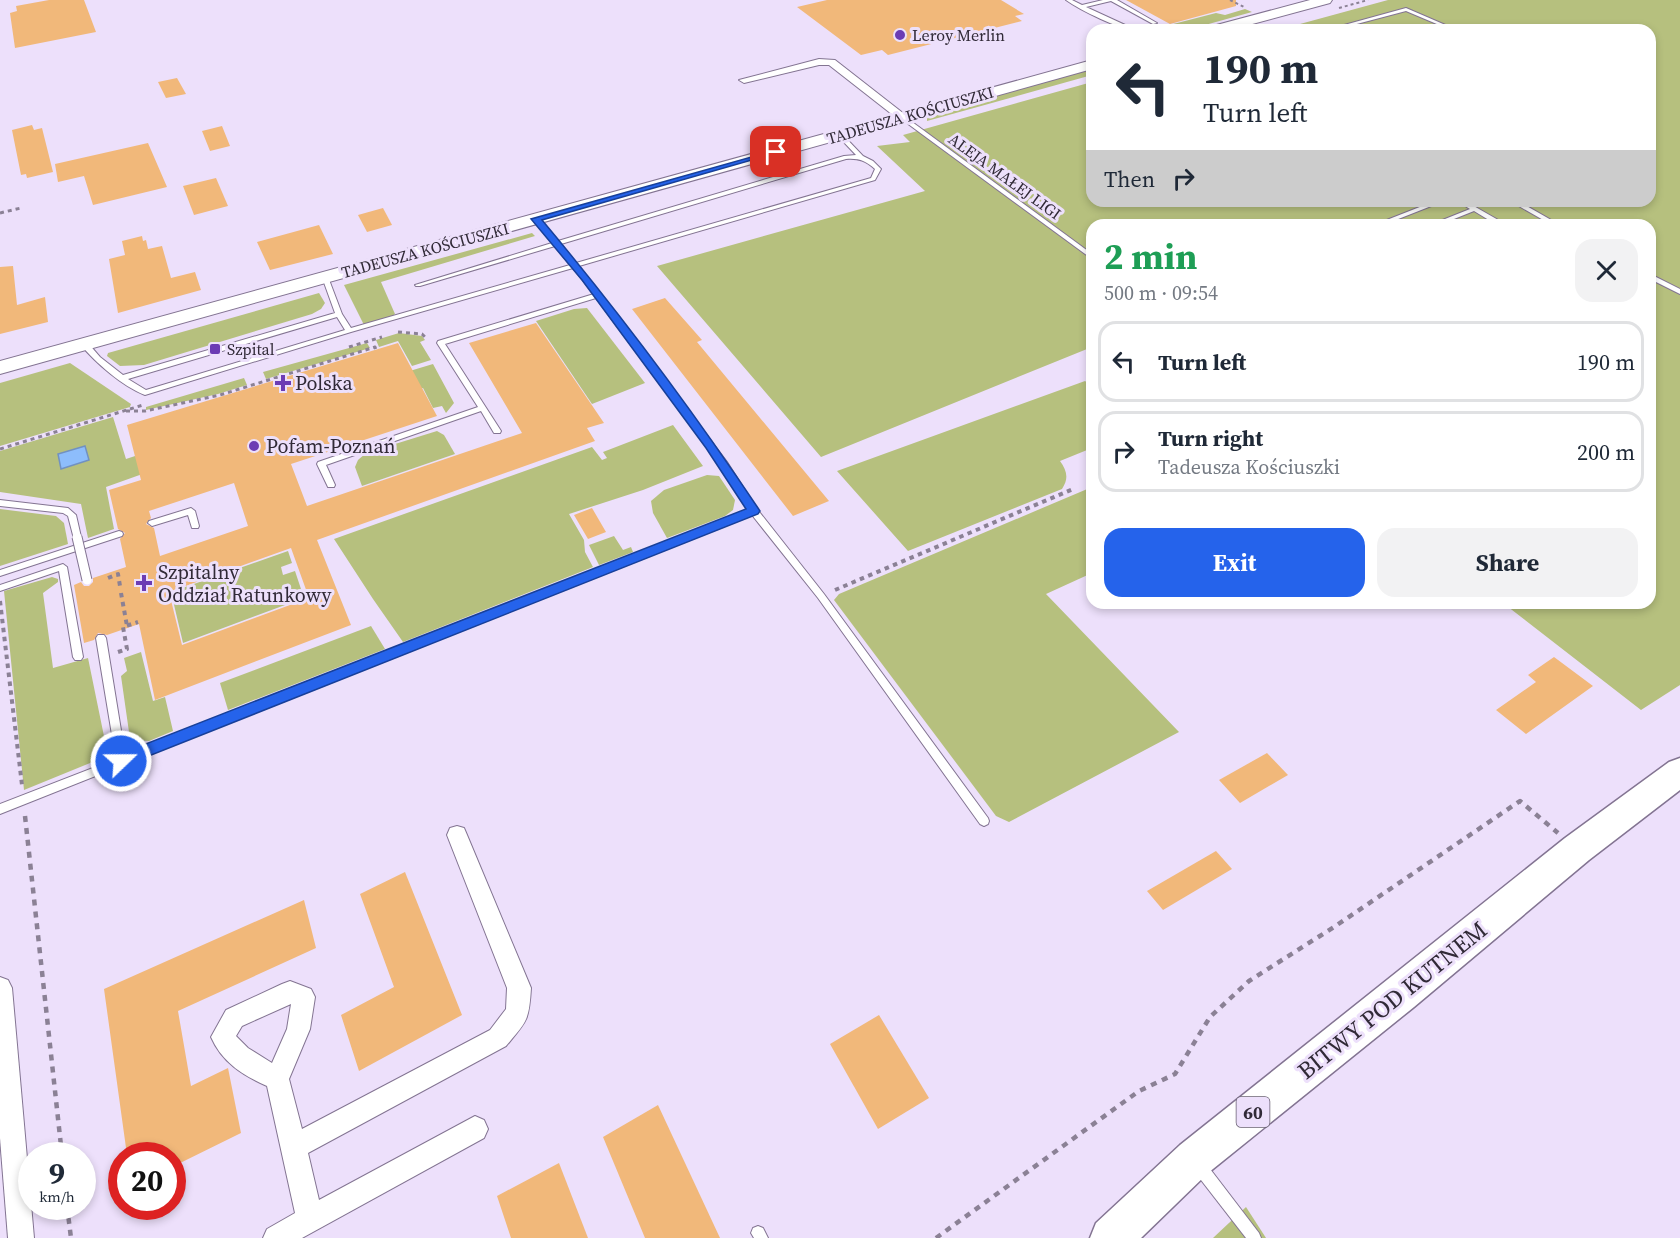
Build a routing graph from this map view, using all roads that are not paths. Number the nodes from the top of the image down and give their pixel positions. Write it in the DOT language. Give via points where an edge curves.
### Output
graph roads {
  1 [pos="1068,0"];
  2 [pos="1111,0"];
  3 [pos="1325,0"];
  4 [pos="1082,7"];
  5 [pos="1095,14"];
  6 [pos="1155,23"];
  7 [pos="1110,24"];
  8 [pos="1119,24"];
  9 [pos="1236,24"];
  10 [pos="1351,24"];
  11 [pos="1441,24"];
  12 [pos="1086,66"];
  13 [pos="744,80"];
  14 [pos="902,117"];
  15 [pos="840,135"];
  16 [pos="860,156"];
  17 [pos="1425,207"];
  18 [pos="1471,207"];
  19 [pos="1524,207"];
  20 [pos="1475,209"];
  21 [pos="536,219"];
  22 [pos="1393,219"];
  23 [pos="1449,219"];
  24 [pos="1493,219"];
  25 [pos="1546,219"];
  26 [pos="557,243"];
  27 [pos="1086,253"];
  28 [pos="574,265"];
  29 [pos="325,277"];
  30 [pos="1656,279"];
  31 [pos="418,285"];
  32 [pos="1680,292"];
  33 [pos="598,295"];
  34 [pos="339,314"];
  35 [pos="350,331"];
  36 [pos="84,344"];
  37 [pos="0,368"];
  38 [pos="122,378"];
  39 [pos="482,408"];
  40 [pos="497,431"];
  41 [pos="332,485"];
  42 [pos="0,503"];
  43 [pos="754,511"];
  44 [pos="152,523"];
  45 [pos="195,526"];
  46 [pos="119,534"];
  47 [pos="0,573"];
  48 [pos="87,580"];
  49 [pos="0,588"];
  50 [pos="100,638"];
  51 [pos="78,657"];
  52 [pos="121,761"];
  53 [pos="1680,772"];
  54 [pos="0,809"];
  55 [pos="984,821"];
  56 [pos="457,835"];
  57 [pos="0,988"];
  58 [pos="277,1078"];
  59 [pos="475,1129"];
  60 [pos="294,1147"];
  61 [pos="1194,1159"];
  62 [pos="310,1220"];
  63 [pos="21,1238"];
  64 [pos="276,1238"];
  65 [pos="1111,1238"];
  66 [pos="1254,1238"];
  1 -- 4 [label="lane"];
  2 -- 4 [label="lane"];
  2 -- 6 [label="lane"];
  3 -- 9 [label="street"];
  4 -- 5 [label="lane"];
  5 -- 7 [label="lane"];
  5 -- 8 [label="lane"];
  10 -- 11 [label="lane" via="1406,9"];
  12 -- 14 [label="street, TADEUSZA KOŚCIUSZKI"];
  13 -- 14 [label="street" via="831,62"];
  14 -- 15 [label="street, TADEUSZA KOŚCIUSZKI"];
  14 -- 27 [label="lane, ALEJA MAŁEJ LIGI"];
  15 -- 16 [label="lane"];
  15 -- 21 [label="street, TADEUSZA KOŚCIUSZKI"];
  16 -- 26 [label="lane"];
  16 -- 28 [label="lane" via="878,169 873,179"];
  17 -- 22 [label="lane"];
  18 -- 20 [label="lane"];
  19 -- 25 [label="lane"];
  20 -- 23 [label="lane"];
  20 -- 24 [label="lane"];
  21 -- 26 [label="lane"];
  21 -- 29 [label="street, TADEUSZA KOŚCIUSZKI"];
  26 -- 28 [label="lane"];
  26 -- 31 [label="lane"];
  28 -- 33 [label="lane"];
  28 -- 35 [label="lane"];
  29 -- 34 [label="lane"];
  29 -- 36 [label="street, TADEUSZA KOŚCIUSZKI"];
  30 -- 32 [label="lane"];
  33 -- 39 [label="lane" via="441,343"];
  33 -- 43 [label="lane" via="724,464"];
  34 -- 35 [label="lane"];
  34 -- 38 [label="lane"];
  35 -- 38 [label="lane" via="145,393"];
  36 -- 37 [label="street, TADEUSZA KOŚCIUSZKI"];
  36 -- 38 [label="lane"];
  39 -- 40 [label="lane"];
  39 -- 41 [label="lane" via="321,464"];
  42 -- 48 [label="lane, bridge" via="64,510 72,515"];
  43 -- 52 [label="lane"];
  43 -- 55 [label="lane" via="821,596"];
  44 -- 45 [label="lane" via="191,511"];
  46 -- 47 [label="lane"];
  49 -- 51 [label="lane" via="63,567"];
  50 -- 52 [label="lane"];
  52 -- 54 [label="lane"];
  53 -- 61 [label="main road, BITWY POD KUTNEM / 60" via="1577,849"];
  56 -- 60 [label="street" via="519,988 518,1013 498,1038"];
  57 -- 63 [label="street"];
  58 -- 60 [label="street"];
  59 -- 62 [label="street"];
  60 -- 62 [label="street"];
  61 -- 65 [label="main road, BITWY POD KUTNEM / 60"];
  61 -- 66 [label="lane"];
  62 -- 64 [label="street"];
}
